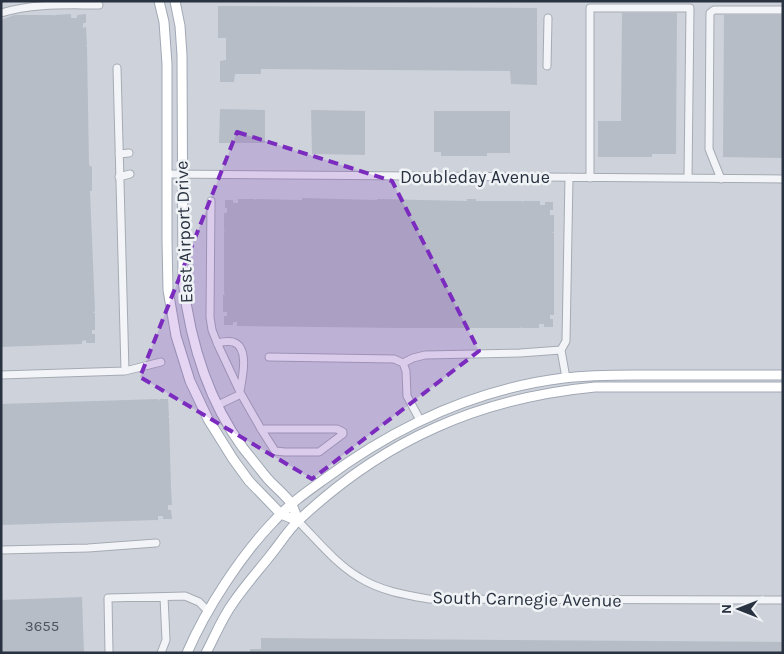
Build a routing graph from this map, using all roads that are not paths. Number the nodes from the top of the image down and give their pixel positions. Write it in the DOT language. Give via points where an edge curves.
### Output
graph roads {
  1 [pos="159,1"];
  2 [pos="175,1"];
  3 [pos="99,5"];
  4 [pos="783,10"];
  5 [pos="1,13"];
  6 [pos="548,18"];
  7 [pos="547,66"];
  8 [pos="117,68"];
  9 [pos="129,153"];
  10 [pos="119,154"];
  11 [pos="130,174"];
  12 [pos="167,174"];
  13 [pos="182,175"];
  14 [pos="119,177"];
  15 [pos="569,178"];
  16 [pos="590,178"];
  17 [pos="688,178"];
  18 [pos="721,178"];
  19 [pos="783,179"];
  20 [pos="211,201"];
  21 [pos="217,343"];
  22 [pos="561,350"];
  23 [pos="269,357"];
  24 [pos="161,362"];
  25 [pos="403,363"];
  26 [pos="125,371"];
  27 [pos="1,375"];
  28 [pos="783,375"];
  29 [pos="566,378"];
  30 [pos="783,387"];
  31 [pos="240,393"];
  32 [pos="218,405"];
  33 [pos="420,420"];
  34 [pos="261,429"];
  35 [pos="292,504"];
  36 [pos="281,514"];
  37 [pos="298,521"];
  38 [pos="156,543"];
  39 [pos="1,550"];
  40 [pos="164,596"];
  41 [pos="783,600"];
  42 [pos="208,611"];
  43 [pos="109,653"];
  44 [pos="161,653"];
  45 [pos="187,653"];
  46 [pos="206,653"];
  1 -- 12 [label="main road, East Airport Drive" via="167,64"];
  2 -- 13 [label="main road, East Airport Drive" via="182,56"];
  3 -- 5 [label="street" via="18,7"];
  4 -- 18 [label="street" via="714,10 710,13 709,149"];
  6 -- 7 [label="street"];
  8 -- 10 [label="street"];
  9 -- 10 [label="street"];
  10 -- 14 [label="street"];
  11 -- 14 [label="street"];
  12 -- 13 [label="street, Doubleday Avenue"];
  12 -- 36 [label="main road, East Airport Drive" via="168,290 176,336 190,381 232,459"];
  13 -- 15 [label="street, Doubleday Avenue"];
  13 -- 32 [label="main road, East Airport Drive" via="182,266 186,310 204,374"];
  14 -- 26 [label="street"];
  15 -- 16 [label="street, Doubleday Avenue"];
  15 -- 22 [label="street" via="566,341"];
  16 -- 17 [label="street, Doubleday Avenue"];
  16 -- 17 [label="street" via="590,8 690,8"];
  17 -- 18 [label="street, Doubleday Avenue"];
  18 -- 19 [label="street, Doubleday Avenue"];
  20 -- 21 [label="street" via="210,317"];
  21 -- 31 [label="street"];
  21 -- 31 [label="street" via="232,342 242,348"];
  22 -- 25 [label="street" via="425,355"];
  22 -- 29 [label="street"];
  23 -- 25 [label="street" via="394,359"];
  24 -- 26 [label="street"];
  25 -- 33 [label="street" via="407,396"];
  26 -- 27 [label="street"];
  28 -- 29 [label="main road" via="594,375"];
  29 -- 33 [label="main road" via="474,398"];
  30 -- 37 [label="main road" via="595,387 522,398 479,410 406,441 372,462"];
  31 -- 32 [label="street"];
  31 -- 34 [label="street"];
  32 -- 35 [label="main road, East Airport Drive" via="242,447"];
  33 -- 35 [label="main road" via="389,435 349,461"];
  34 -- 34 [label="street" via="275,450 285,452 319,452 343,434 338,429"];
  35 -- 36 [label="main road"];
  35 -- 37 [label="main road, East Airport Drive"];
  36 -- 37 [label="main road, East Airport Drive"];
  36 -- 42 [label="main road" via="240,562"];
  37 -- 41 [label="street, South Carnegie Avenue" via="339,563 361,579 386,590 429,599"];
  37 -- 46 [label="main road" via="232,604"];
  38 -- 39 [label="street"];
  40 -- 42 [label="street" via="193,598"];
  40 -- 43 [label="street" via="108,598"];
  40 -- 44 [label="street" via="166,640"];
  42 -- 45 [label="main road"];
}
